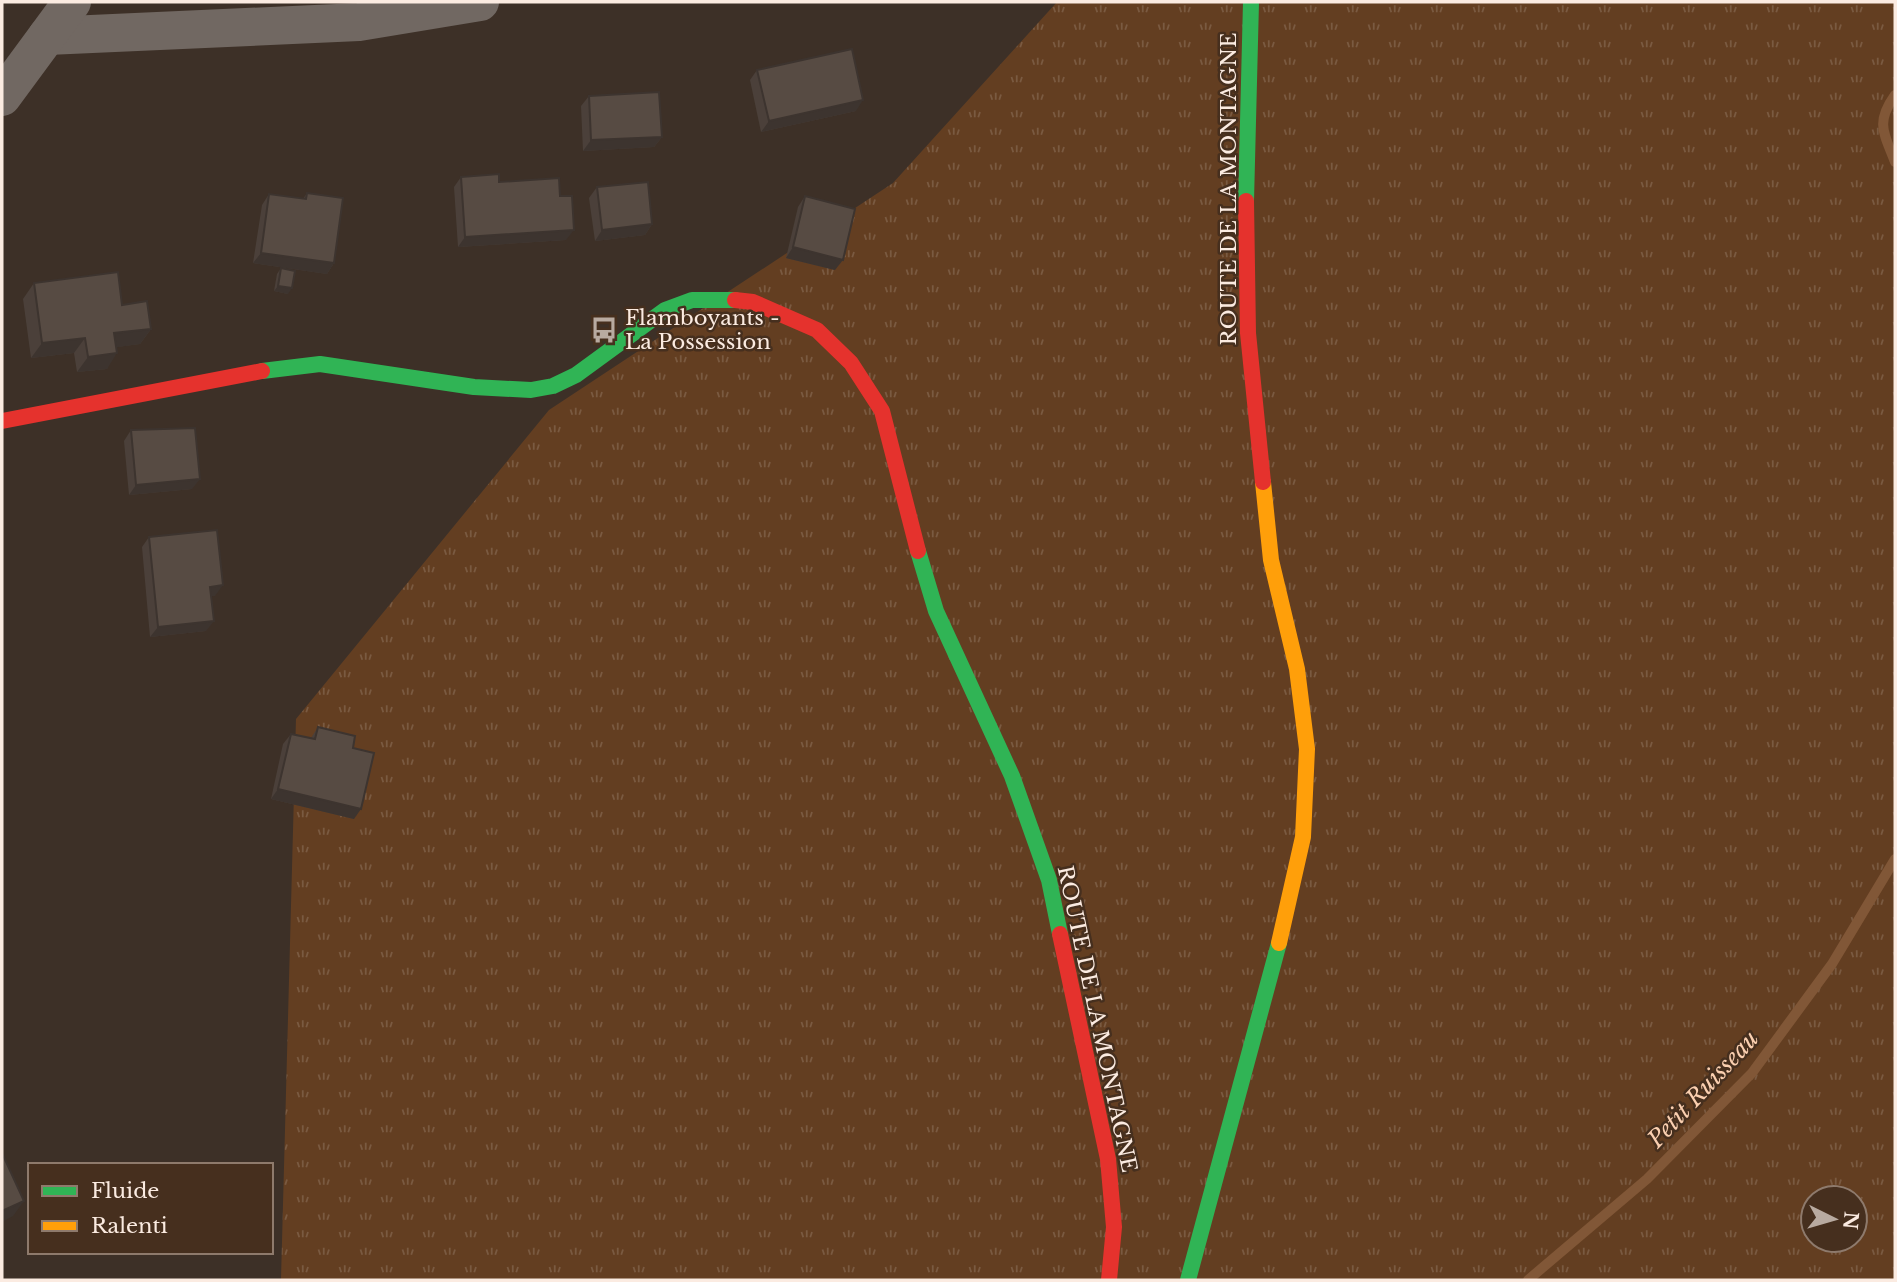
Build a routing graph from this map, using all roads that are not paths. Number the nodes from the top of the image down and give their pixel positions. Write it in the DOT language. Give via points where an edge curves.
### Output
graph roads {
  1 [pos="72,2"];
  2 [pos="480,2"];
  3 [pos="1251,2"];
  4 [pos="47,36"];
  5 [pos="2,97"];
  6 [pos="2,421"];
  7 [pos="1109,1280"];
  8 [pos="1188,1280"];
  1 -- 4 [label="street"];
  2 -- 4 [label="street" via="359,23"];
  3 -- 8 [label="main road, ROUTE DE LA MONTAGNE" via="1248,333 1271,560 1297,669 1307,749 1304,824 1285,921"];
  4 -- 5 [label="street"];
  6 -- 7 [label="main road, ROUTE DE LA MONTAGNE" via="266,370 320,364 474,387 531,390 576,375 665,310 692,300 753,302 817,330 851,363 882,411 902,499 936,611 1012,776 1049,880 1108,1159 1114,1227"];
}
